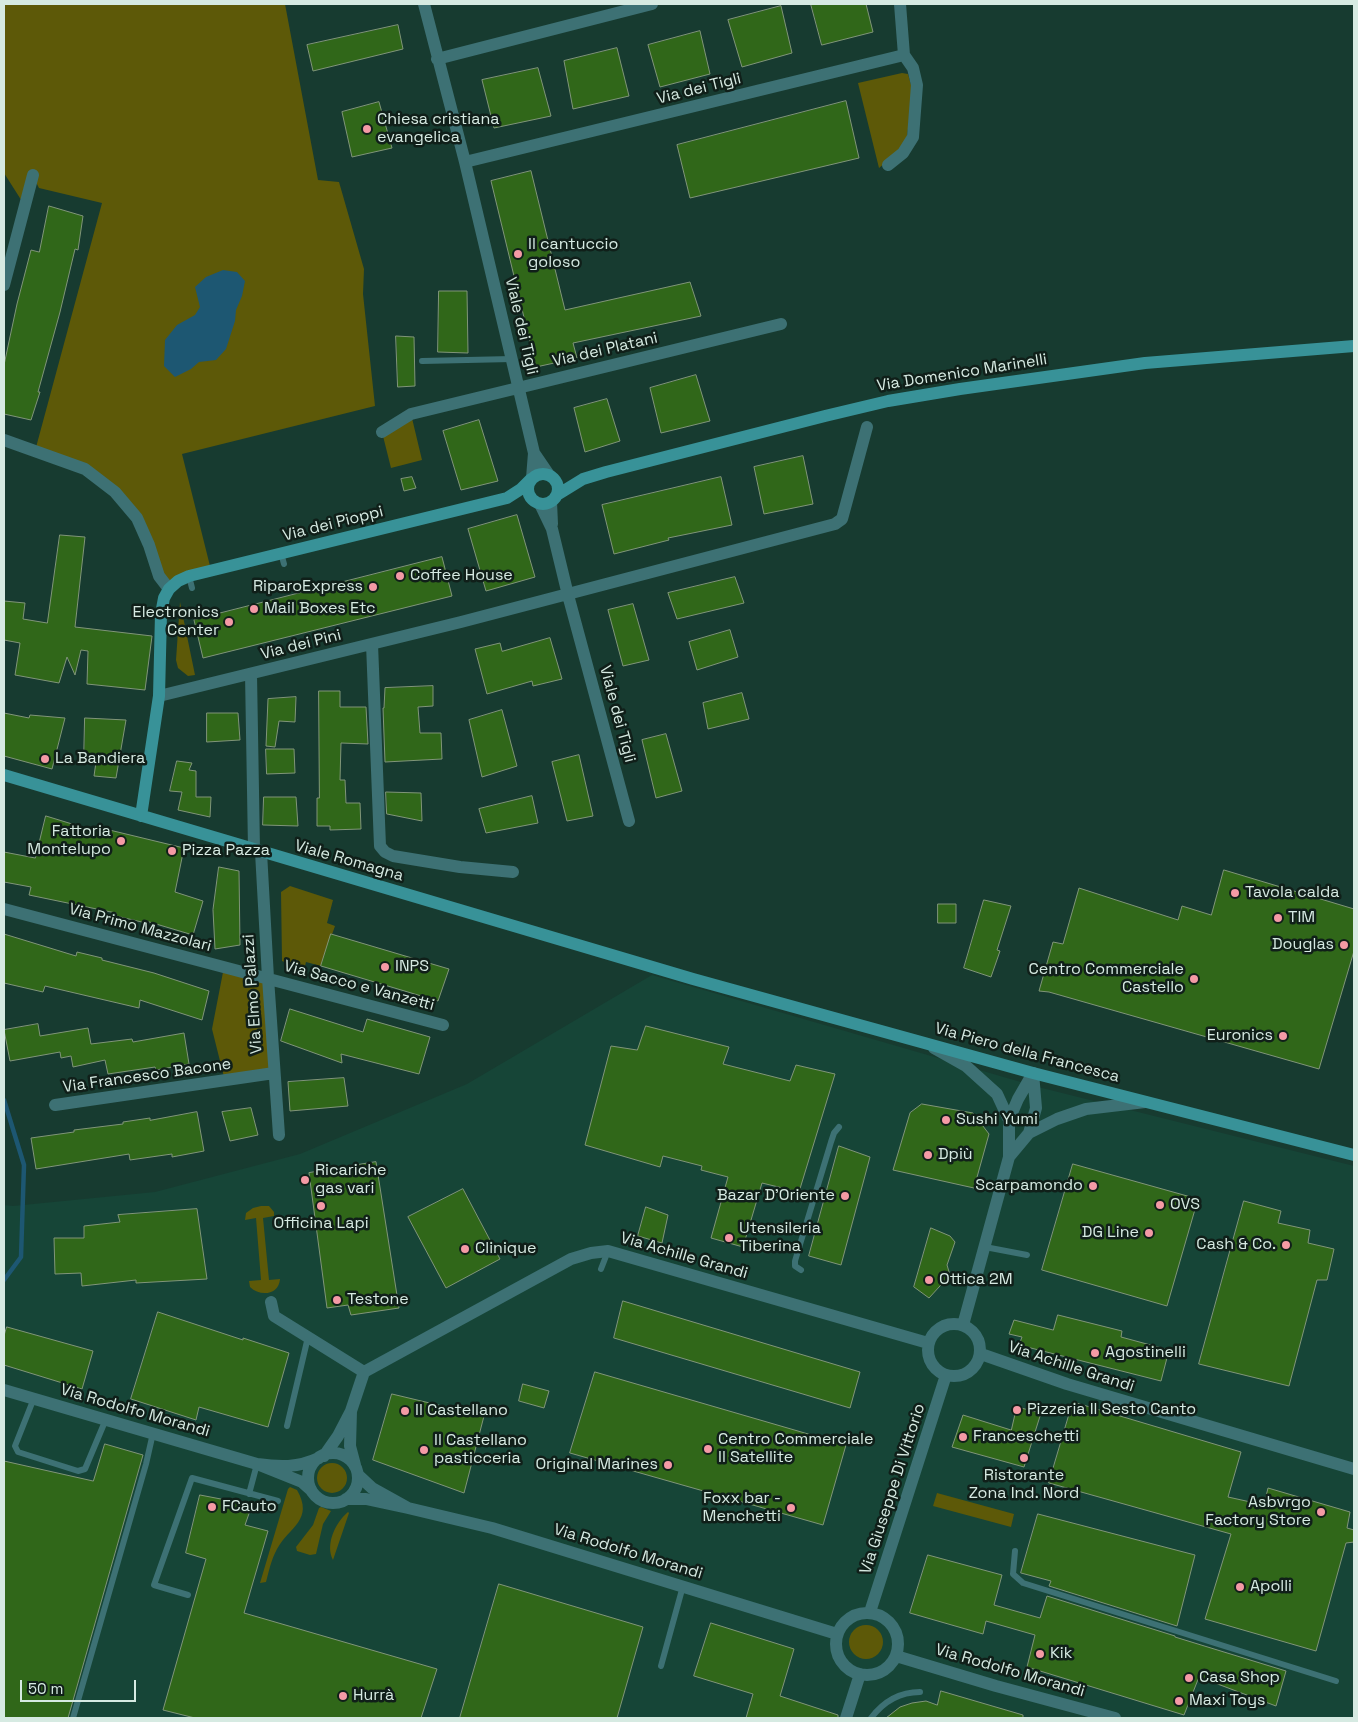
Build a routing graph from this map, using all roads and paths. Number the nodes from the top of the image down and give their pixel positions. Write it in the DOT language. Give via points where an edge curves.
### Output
graph roads {
  1 [pos="424,4"];
  2 [pos="652,4"];
  3 [pos="900,4"];
  4 [pos="904,56"];
  5 [pos="437,59"];
  6 [pos="465,162"];
  7 [pos="888,165"];
  8 [pos="33,175"];
  9 [pos="4,285"];
  10 [pos="780,324"];
  11 [pos="1354,346"];
  12 [pos="512,359"];
  13 [pos="422,361"];
  14 [pos="519,388"];
  15 [pos="867,427"];
  16 [pos="382,432"];
  17 [pos="4,440"];
  18 [pos="534,453"];
  19 [pos="551,476"];
  20 [pos="532,479"];
  21 [pos="583,479"];
  22 [pos="507,498"];
  23 [pos="546,500"];
  24 [pos="169,589"];
  25 [pos="568,595"];
  26 [pos="372,644"];
  27 [pos="251,674"];
  28 [pos="159,696"];
  29 [pos="4,775"];
  30 [pos="141,816"];
  31 [pos="629,821"];
  32 [pos="257,850"];
  33 [pos="513,872"];
  34 [pos="4,909"];
  35 [pos="268,978"];
  36 [pos="693,979"];
  37 [pos="443,1025"];
  38 [pos="922,1042"];
  39 [pos="274,1073"];
  40 [pos="1033,1073"];
  41 [pos="1149,1101"];
  42 [pos="55,1105"];
  43 [pos="1009,1120"];
  44 [pos="839,1127"];
  45 [pos="1029,1133"];
  46 [pos="279,1135"];
  47 [pos="1354,1155"];
  48 [pos="1009,1157"];
  49 [pos="984,1247"];
  50 [pos="608,1251"];
  51 [pos="1027,1255"];
  52 [pos="600,1269"];
  53 [pos="801,1270"];
  54 [pos="271,1302"];
  55 [pos="963,1325"];
  56 [pos="308,1337"];
  57 [pos="928,1343"];
  58 [pos="981,1354"];
  59 [pos="364,1372"];
  60 [pos="946,1375"];
  61 [pos="4,1390"];
  62 [pos="34,1398"];
  63 [pos="351,1411"];
  64 [pos="106,1419"];
  65 [pos="287,1426"];
  66 [pos="153,1433"];
  67 [pos="323,1456"];
  68 [pos="257,1464"];
  69 [pos="1354,1469"];
  70 [pos="357,1472"];
  71 [pos="311,1490"];
  72 [pos="250,1494"];
  73 [pos="346,1499"];
  74 [pos="278,1502"];
  75 [pos="408,1508"];
  76 [pos="1015,1550"];
  77 [pos="683,1586"];
  78 [pos="188,1595"];
  79 [pos="870,1612"];
  80 [pos="838,1634"];
  81 [pos="896,1656"];
  82 [pos="660,1666"];
  83 [pos="860,1674"];
  84 [pos="1336,1681"];
  85 [pos="920,1692"];
  86 [pos="73,1718"];
  87 [pos="847,1718"];
  88 [pos="871,1718"];
  89 [pos="1115,1718"];
  1 -- 5 [label="street, Viale dei Tigli"];
  2 -- 5 [label="street"];
  3 -- 4 [label="street"];
  4 -- 6 [label="street, Via dei Tigli"];
  4 -- 7 [label="street" via="913,68 917,85 913,137 903,153"];
  5 -- 6 [label="street, Viale dei Tigli"];
  6 -- 12 [label="street, Viale dei Tigli"];
  8 -- 9 [label="street"];
  10 -- 14 [label="street, Via dei Platani"];
  11 -- 21 [label="street, Via Domenico Marinelli" via="1145,363 897,400"];
  12 -- 13 [label="lane"];
  12 -- 14 [label="street, Viale dei Tigli"];
  14 -- 16 [label="street, Via dei Platani" via="411,414"];
  14 -- 18 [label="street, Viale dei Tigli"];
  15 -- 25 [label="street" via="842,519 835,524"];
  17 -- 24 [label="street" via="85,470 115,492 136,518 150,545 159,576"];
  18 -- 19 [label="street, Viale dei Tigli"];
  18 -- 20 [label="street, Viale dei Tigli"];
  19 -- 20 [label="street" via="539,474"];
  19 -- 21 [label="street, Via Domenico Marinelli"];
  19 -- 23 [label="street, Viale dei Tigli" via="558,485"];
  20 -- 22 [label="street, Via dei Pioppi"];
  20 -- 23 [label="street, Viale dei Tigli" via="528,493"];
  21 -- 23 [label="street, Via Domenico Marinelli"];
  22 -- 23 [label="street, Via dei Pioppi"];
  22 -- 24 [label="street, Via dei Pioppi" via="191,582 178,581"];
  23 -- 25 [label="street, Viale dei Tigli"];
  24 -- 28 [label="street" via="161,614"];
  25 -- 26 [label="street, Via dei Pini"];
  25 -- 31 [label="street, Viale dei Tigli"];
  26 -- 27 [label="street, Via dei Pini"];
  26 -- 33 [label="street, Viale Romagna" via="380,846 393,856"];
  27 -- 28 [label="street, Via dei Pini"];
  27 -- 32 [label="street, Via Elmo Palazzi"];
  28 -- 30 [label="street"];
  29 -- 30 [label="street, Viale Romagna"];
  30 -- 32 [label="street, Viale Romagna"];
  32 -- 35 [label="street, Via Elmo Palazzi"];
  32 -- 36 [label="street, Viale Romagna"];
  34 -- 35 [label="street, Via Primo Mazzolari"];
  35 -- 37 [label="street, Via Sacco e Vanzetti"];
  35 -- 39 [label="street, Via Elmo Palazzi"];
  36 -- 38 [label="street, Via Piero della Francesca"];
  38 -- 40 [label="street, Via Piero della Francesca"];
  38 -- 43 [label="street" via="966,1066 997,1094"];
  39 -- 42 [label="street, Via Francesco Bacone"];
  39 -- 46 [label="street, Via Elmo Palazzi"];
  40 -- 41 [label="street, Via Piero della Francesca"];
  40 -- 43 [label="street"];
  40 -- 45 [label="street" via="1036,1108"];
  41 -- 45 [label="street" via="1086,1109"];
  41 -- 47 [label="street, Via Piero della Francesca"];
  43 -- 48 [label="street"];
  44 -- 53 [label="lane" via="834,1134 795,1262"];
  45 -- 48 [label="street"];
  48 -- 49 [label="street"];
  49 -- 51 [label="lane"];
  49 -- 55 [label="street"];
  50 -- 52 [label="lane"];
  50 -- 57 [label="street, Via Achille Grandi"];
  50 -- 59 [label="street, Via Achille Grandi" via="571,1259"];
  54 -- 56 [label="street" via="274,1316"];
  55 -- 57 [label="street" via="954,1323 938,1329"];
  55 -- 58 [label="street" via="979,1339"];
  56 -- 59 [label="street"];
  56 -- 65 [label="lane"];
  57 -- 60 [label="street" via="930,1359 939,1372"];
  58 -- 60 [label="street" via="978,1363 964,1375"];
  58 -- 69 [label="street, Via Achille Grandi"];
  59 -- 63 [label="street"];
  60 -- 79 [label="street, Via Giuseppe Di Vittorio"];
  61 -- 62 [label="street, Via Rodolfo Morandi"];
  62 -- 64 [label="street, Via Rodolfo Morandi"];
  62 -- 64 [label="lane" via="14,1446 18,1452 78,1471 85,1468"];
  63 -- 67 [label="street"];
  63 -- 70 [label="street" via="350,1446"];
  64 -- 66 [label="street, Via Rodolfo Morandi"];
  66 -- 68 [label="street, Via Rodolfo Morandi"];
  66 -- 86 [label="lane"];
  67 -- 68 [label="street, Via Rodolfo Morandi" via="293,1466"];
  67 -- 70 [label="street" via="335,1454 345,1457 354,1464"];
  67 -- 71 [label="street" via="309,1472"];
  68 -- 71 [label="street, Via Rodolfo Morandi" via="302,1482"];
  68 -- 72 [label="lane"];
  70 -- 73 [label="street" via="356,1487"];
  70 -- 75 [label="street, Via Rodolfo Morandi" via="372,1488"];
  71 -- 73 [label="street" via="325,1502 338,1503"];
  72 -- 74 [label="lane"];
  72 -- 78 [label="lane" via="192,1478 154,1585"];
  73 -- 75 [label="street, Via Rodolfo Morandi" via="366,1499"];
  75 -- 77 [label="street, Via Rodolfo Morandi" via="492,1528"];
  76 -- 84 [label="lane" via="1014,1574 1023,1583"];
  77 -- 80 [label="street, Via Rodolfo Morandi"];
  77 -- 82 [label="lane"];
  79 -- 80 [label="street" via="845,1621"];
  79 -- 81 [label="street" via="888,1620 894,1628 898,1637"];
  80 -- 83 [label="street" via="836,1644 840,1659"];
  81 -- 83 [label="street" via="876,1674"];
  81 -- 89 [label="street, Via Rodolfo Morandi"];
  83 -- 87 [label="street"];
  85 -- 88 [label="lane" via="897,1696 886,1702"];
}
